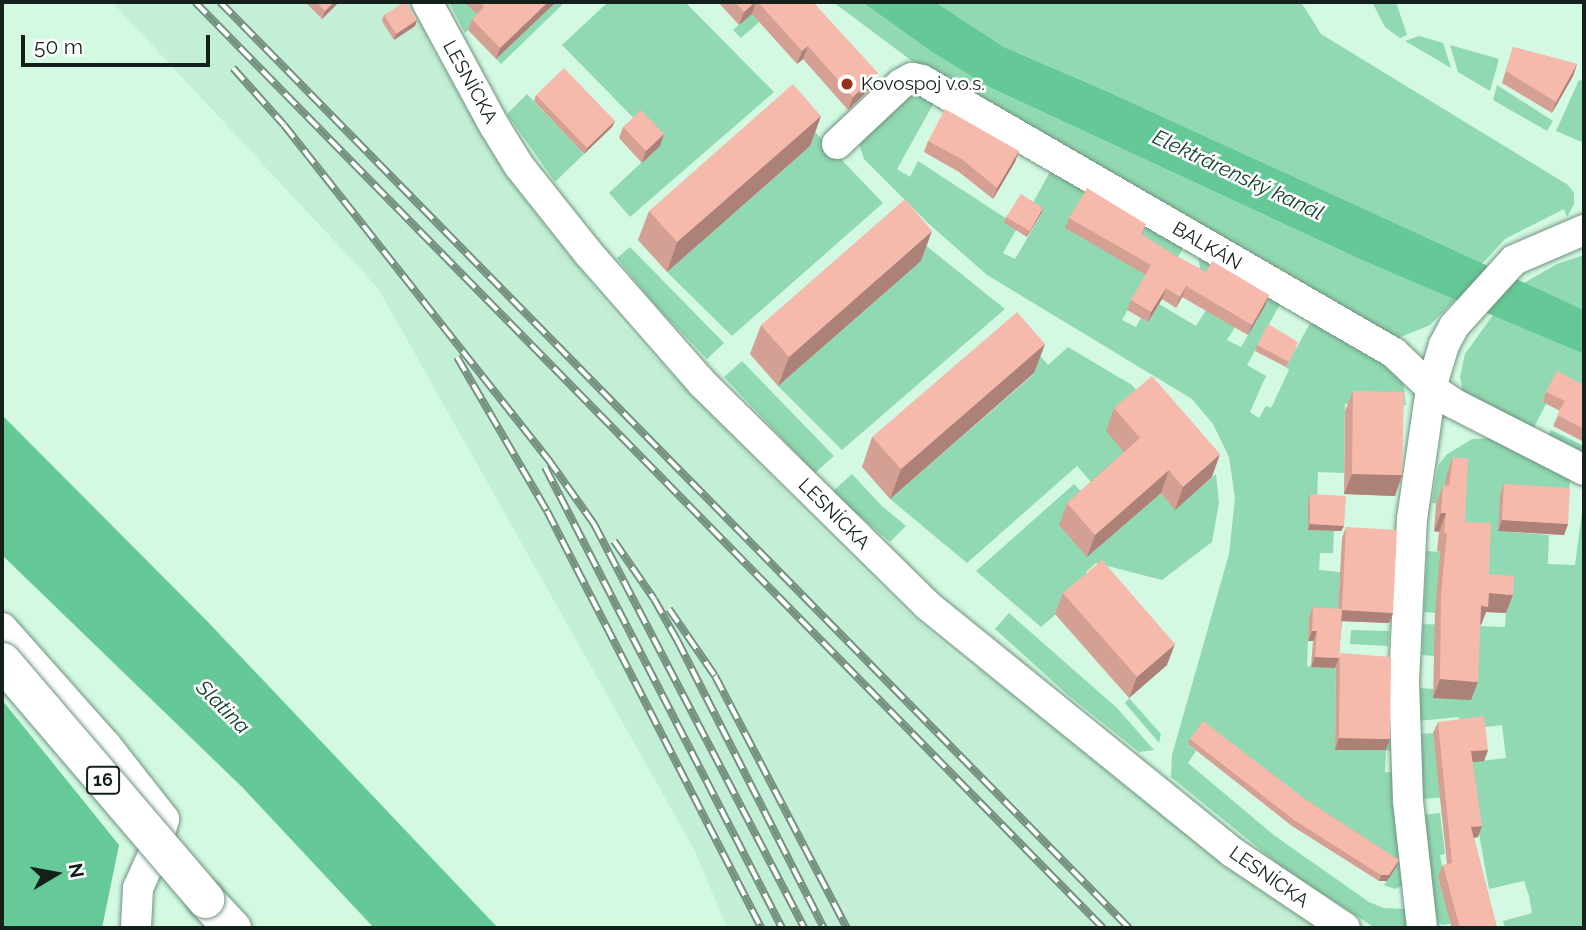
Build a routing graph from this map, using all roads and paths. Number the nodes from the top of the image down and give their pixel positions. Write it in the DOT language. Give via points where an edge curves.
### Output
graph roads {
  1 [pos="427,2"];
  2 [pos="838,144"];
  3 [pos="1584,230"];
  4 [pos="1431,388"];
  5 [pos="1584,470"];
  6 [pos="2,628"];
  7 [pos="2,661"];
  8 [pos="136,928"];
  9 [pos="232,928"];
  10 [pos="1345,928"];
  11 [pos="1422,928"];
  1 -- 10 [label="street, LESNÍCKA" via="519,166 702,383 927,605 1231,852"];
  2 -- 4 [label="street, BALKÁN" via="901,84 912,78 922,80 1394,353"];
  3 -- 4 [label="street" via="1514,260 1465,313 1444,345"];
  4 -- 5 [label="street, BALKÁN"];
  4 -- 11 [label="street" via="1412,519 1404,681 1408,801"];
  6 -- 8 [label="street" via="107,745 164,818 158,846 138,888"];
  7 -- 9 [label="main road, 16, bridge"];
}
